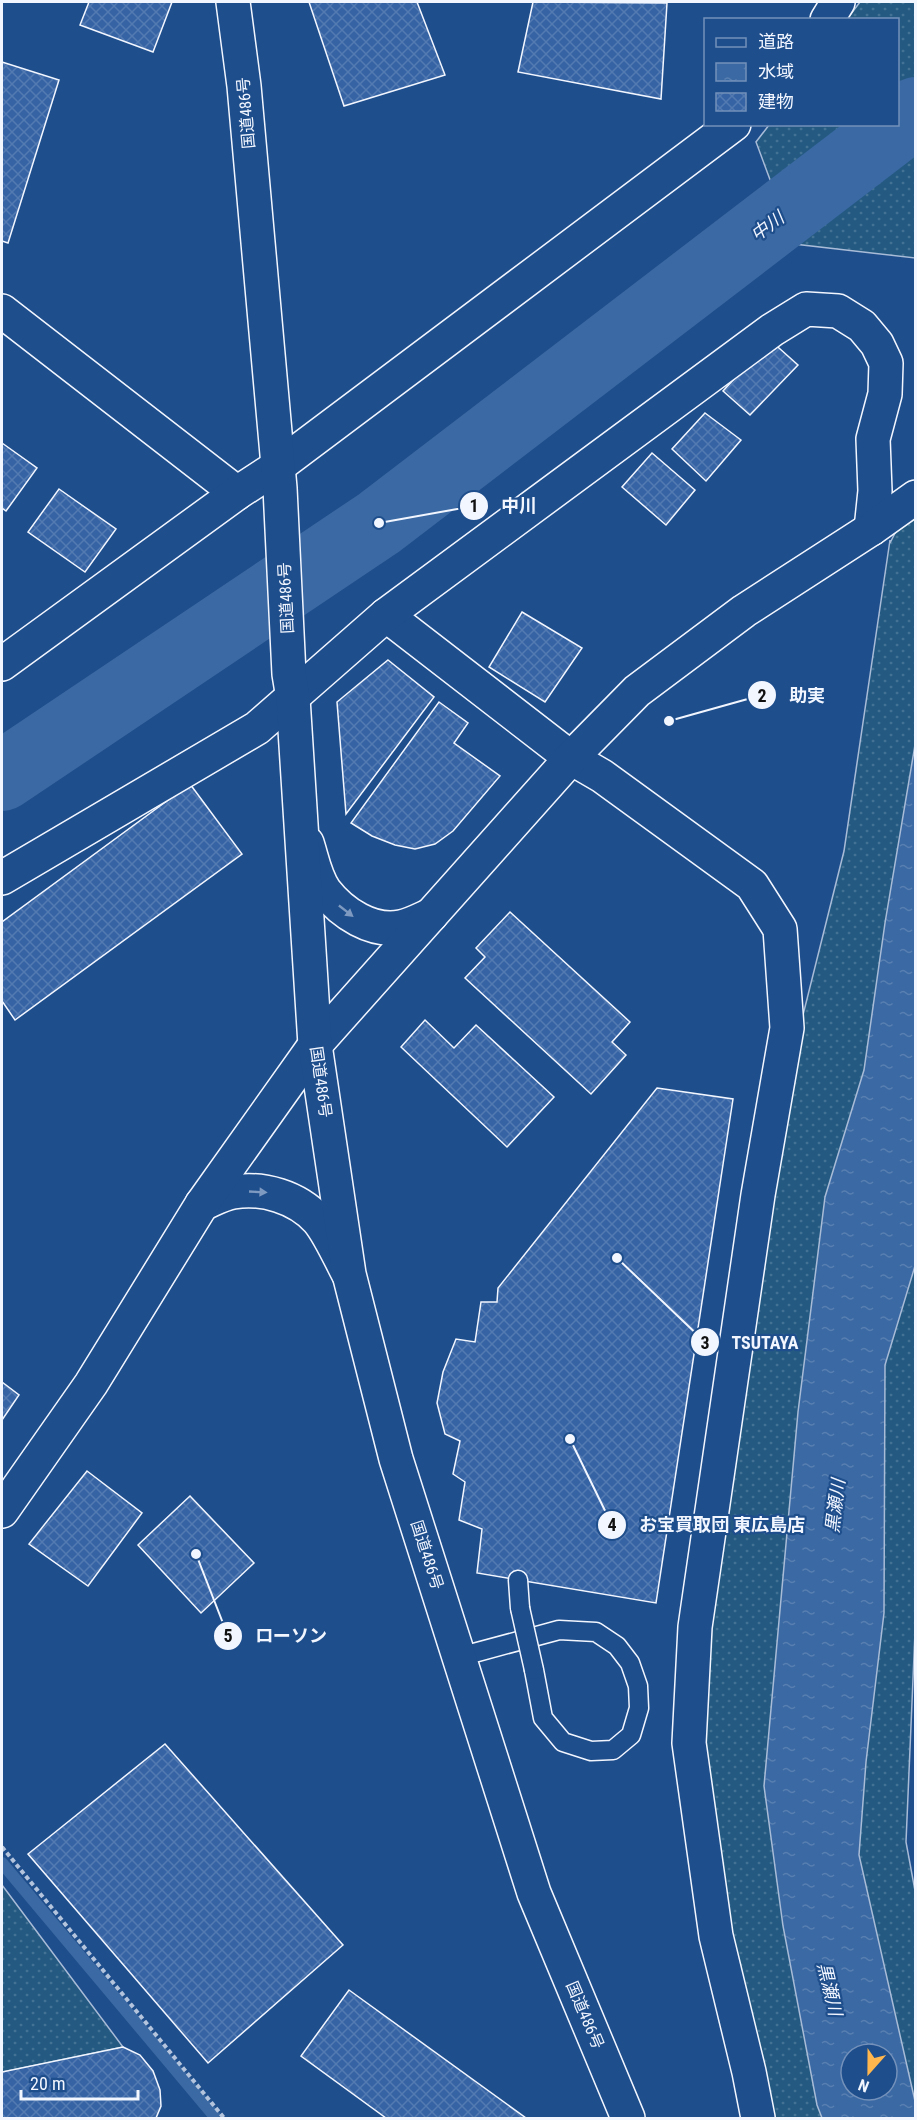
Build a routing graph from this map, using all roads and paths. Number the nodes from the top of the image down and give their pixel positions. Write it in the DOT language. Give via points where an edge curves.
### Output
graph roads {
  1 [pos="233,2"];
  2 [pos="838,2"];
  3 [pos="828,18"];
  4 [pos="731,126"];
  5 [pos="2,311"];
  6 [pos="279,478"];
  7 [pos="237,493"];
  8 [pos="893,513"];
  9 [pos="386,615"];
  10 [pos="2,664"];
  11 [pos="291,686"];
  12 [pos="571,758"];
  13 [pos="301,824"];
  14 [pos="2,878"];
  15 [pos="431,915"];
  16 [pos="315,1045"];
  17 [pos="202,1204"];
  18 [pos="349,1274"];
  19 [pos="2,1510"];
  20 [pos="518,1580"];
  21 [pos="459,1657"];
  22 [pos="2,1847"];
  23 [pos="224,2118"];
  24 [pos="628,2118"];
  25 [pos="758,2118"];
  1 -- 6 [label="main road, 国道486号"];
  2 -- 3 [label="main road"];
  4 -- 6 [label="main road"];
  5 -- 7 [label="main road"];
  6 -- 7 [label="main road"];
  6 -- 11 [label="main road, 国道486号"];
  7 -- 10 [label="main road"];
  8 -- 9 [label="main road" via="875,491 873,439 885,394 886,363 862,326 838,311 806,309 772,330"];
  8 -- 12 [label="main road" via="744,611 638,691"];
  9 -- 11 [label="main road"];
  9 -- 12 [label="main road"];
  11 -- 13 [label="main road, 国道486号"];
  11 -- 14 [label="main road" via="257,728"];
  12 -- 15 [label="main road"];
  12 -- 25 [label="main road" via="602,776 752,885 780,929 787,1028 695,1627 689,1743 716,1936"];
  13 -- 15 [label="main road, one-way" via="324,890 351,915 385,928 402,927"];
  13 -- 16 [label="main road, 国道486号"];
  15 -- 16 [label="main road"];
  16 -- 17 [label="main road"];
  16 -- 18 [label="main road, 国道486号"];
  17 -- 18 [label="main road, one-way" via="232,1192 277,1194 318,1221"];
  17 -- 19 [label="main road" via="91,1384"];
  18 -- 21 [label="main road, 国道486号" via="396,1459"];
  20 -- 21 [label="lane, bridge" via="520,1608 534,1670 543,1718 563,1742 591,1751 613,1750 631,1735 639,1708 638,1686 630,1664 617,1646 596,1632 559,1630"];
  21 -- 24 [label="main road, 国道486号" via="534,1893"];
  22 -- 23 [label="path"];
}
